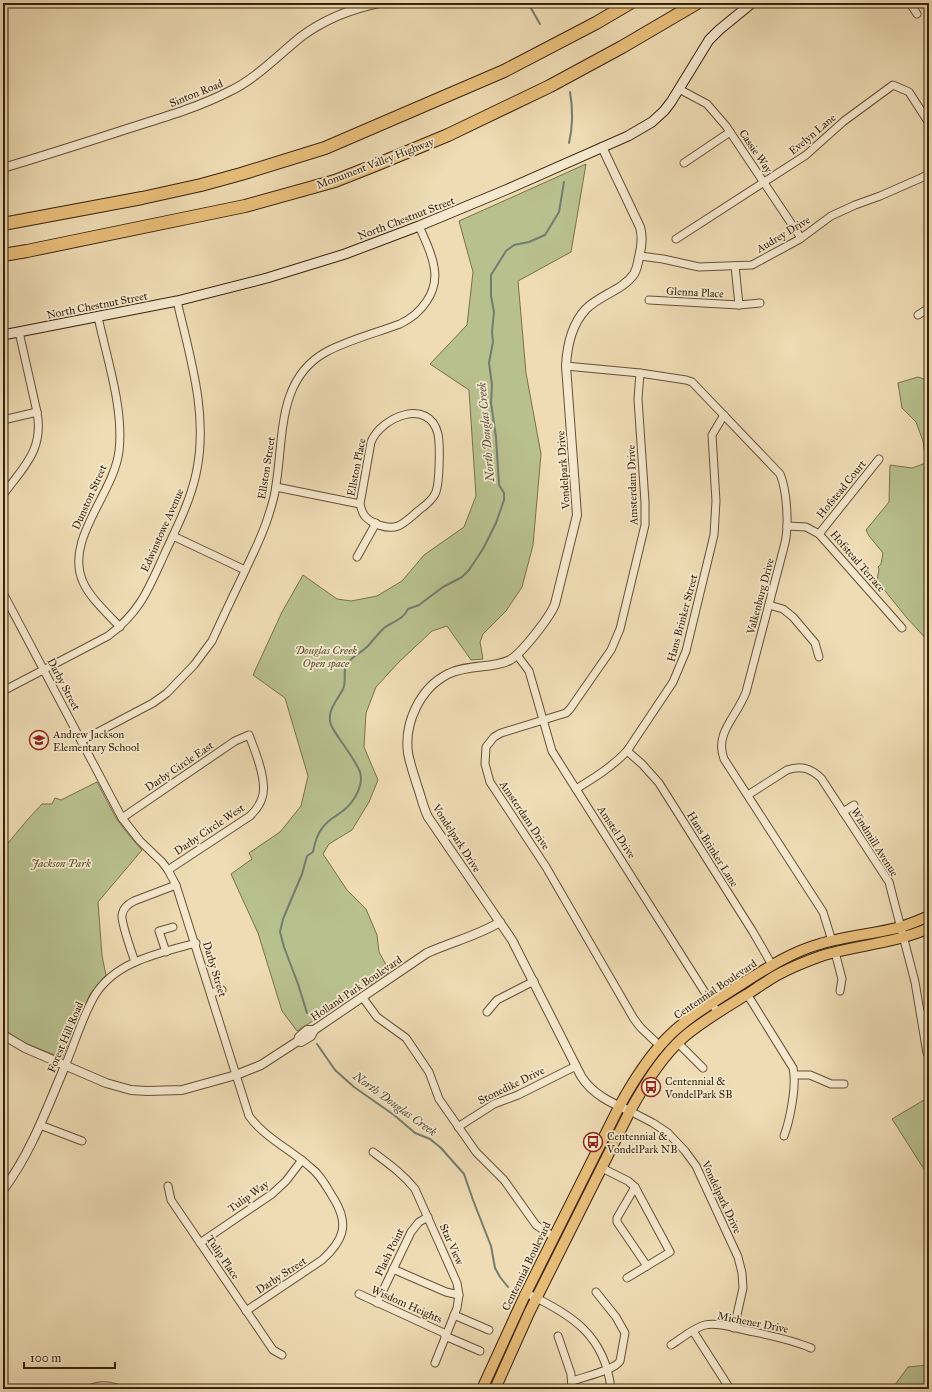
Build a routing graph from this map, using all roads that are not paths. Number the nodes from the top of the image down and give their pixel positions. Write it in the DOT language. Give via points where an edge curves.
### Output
graph roads {
  1 [pos="379,3"];
  2 [pos="630,3"];
  3 [pos="697,3"];
  4 [pos="752,3"];
  5 [pos="910,3"];
  6 [pos="917,14"];
  7 [pos="679,89"];
  8 [pos="929,123"];
  9 [pos="730,132"];
  10 [pos="602,147"];
  11 [pos="684,163"];
  12 [pos="3,168"];
  13 [pos="929,174"];
  14 [pos="764,183"];
  15 [pos="3,224"];
  16 [pos="419,226"];
  17 [pos="801,238"];
  18 [pos="676,239"];
  19 [pos="3,255"];
  20 [pos="640,256"];
  21 [pos="735,266"];
  22 [pos="649,300"];
  23 [pos="177,301"];
  24 [pos="760,303"];
  25 [pos="739,305"];
  26 [pos="929,308"];
  27 [pos="918,315"];
  28 [pos="98,317"];
  29 [pos="19,332"];
  30 [pos="3,335"];
  31 [pos="566,366"];
  32 [pos="640,373"];
  33 [pos="37,412"];
  34 [pos="724,415"];
  35 [pos="3,420"];
  36 [pos="879,459"];
  37 [pos="276,487"];
  38 [pos="3,495"];
  39 [pos="360,504"];
  40 [pos="376,524"];
  41 [pos="788,526"];
  42 [pos="819,534"];
  43 [pos="173,536"];
  44 [pos="357,557"];
  45 [pos="245,570"];
  46 [pos="3,593"];
  47 [pos="769,605"];
  48 [pos="120,627"];
  49 [pos="902,628"];
  50 [pos="516,655"];
  51 [pos="819,657"];
  52 [pos="44,670"];
  53 [pos="3,691"];
  54 [pos="543,720"];
  55 [pos="249,735"];
  56 [pos="81,742"];
  57 [pos="627,751"];
  58 [pos="576,789"];
  59 [pos="748,795"];
  60 [pos="854,806"];
  61 [pos="843,812"];
  62 [pos="122,818"];
  63 [pos="168,870"];
  64 [pos="176,885"];
  65 [pos="929,916"];
  66 [pos="500,922"];
  67 [pos="173,927"];
  68 [pos="900,927"];
  69 [pos="929,928"];
  70 [pos="904,938"];
  71 [pos="832,941"];
  72 [pos="196,943"];
  73 [pos="166,952"];
  74 [pos="835,952"];
  75 [pos="135,962"];
  76 [pos="772,965"];
  77 [pos="534,981"];
  78 [pos="222,990"];
  79 [pos="840,991"];
  80 [pos="211,993"];
  81 [pos="748,994"];
  82 [pos="363,998"];
  83 [pos="713,1002"];
  84 [pos="487,1012"];
  85 [pos="718,1013"];
  86 [pos="929,1013"];
  87 [pos="921,1015"];
  88 [pos="3,1035"];
  89 [pos="678,1043"];
  90 [pos="660,1046"];
  91 [pos="927,1053"];
  92 [pos="65,1066"];
  93 [pos="576,1066"];
  94 [pos="703,1068"];
  95 [pos="236,1075"];
  96 [pos="795,1075"];
  97 [pos="844,1084"];
  98 [pos="619,1107"];
  99 [pos="630,1111"];
  100 [pos="40,1125"];
  101 [pos="458,1127"];
  102 [pos="784,1136"];
  103 [pos="82,1141"];
  104 [pos="373,1152"];
  105 [pos="302,1160"];
  106 [pos="602,1168"];
  107 [pos="6,1180"];
  108 [pos="168,1186"];
  109 [pos="634,1187"];
  110 [pos="3,1190"];
  111 [pos="428,1217"];
  112 [pos="554,1237"];
  113 [pos="200,1243"];
  114 [pos="647,1266"];
  115 [pos="394,1269"];
  116 [pos="628,1278"];
  117 [pos="596,1292"];
  118 [pos="359,1294"];
  119 [pos="459,1295"];
  120 [pos="525,1295"];
  121 [pos="536,1298"];
  122 [pos="377,1302"];
  123 [pos="246,1311"];
  124 [pos="454,1315"];
  125 [pos="734,1328"];
  126 [pos="489,1330"];
  127 [pos="693,1331"];
  128 [pos="446,1335"];
  129 [pos="558,1336"];
  130 [pos="671,1345"];
  131 [pos="811,1348"];
  132 [pos="480,1351"];
  133 [pos="282,1355"];
  134 [pos="435,1363"];
  135 [pos="608,1369"];
  136 [pos="573,1381"];
  137 [pos="90,1389"];
  138 [pos="119,1389"];
  139 [pos="482,1389"];
  140 [pos="495,1389"];
  141 [pos="572,1389"];
  142 [pos="611,1389"];
  143 [pos="730,1389"];
  1 -- 12 [label="street, Sinton Road" via="348,11 320,24 300,37 239,87 219,97"];
  2 -- 15 [label="highway" via="590,27 504,71 325,148 201,185"];
  3 -- 19 [label="highway, Monument Valley Highway" via="550,86 448,134 335,181 178,221"];
  4 -- 7 [label="main road, North Chestnut Street" via="709,40"];
  5 -- 6 [label="street"];
  7 -- 9 [label="street, Cassie Way" via="708,104"];
  7 -- 10 [label="main road, North Chestnut Street" via="667,108 652,122"];
  8 -- 14 [label="street, Evelyn Lane" via="910,92 893,85 844,121 806,155"];
  9 -- 11 [label="street"];
  9 -- 14 [label="street, Cassie Way"];
  10 -- 16 [label="main road, North Chestnut Street" via="508,190"];
  10 -- 20 [label="street, Vondelpark Drive" via="640,226 643,239"];
  13 -- 17 [label="street, Audrey Drive" via="830,216"];
  14 -- 17 [label="street, Cassie Way"];
  14 -- 18 [label="street, Evelyn Lane"];
  16 -- 23 [label="main road, North Chestnut Street" via="317,263"];
  16 -- 37 [label="street, Ellston Street" via="434,267 431,294 422,309 410,320 335,347 306,368 292,390 284,414"];
  17 -- 21 [label="street, Audrey Drive" via="752,265"];
  20 -- 21 [label="street, Audrey Drive" via="699,267"];
  20 -- 31 [label="street, Vondelpark Drive" via="630,278 592,304 582,315 569,341"];
  21 -- 25 [label="street, Glenna Place"];
  22 -- 25 [label="street, Glenna Place"];
  23 -- 28 [label="main road, North Chestnut Street"];
  23 -- 43 [label="street, Edwinstowe Avenue" via="199,402 201,428 200,453 191,494"];
  24 -- 25 [label="street, Glenna Place"];
  26 -- 27 [label="street"];
  28 -- 29 [label="main road, North Chestnut Street"];
  28 -- 48 [label="street, Dunston Street" via="118,405 120,436 116,466 83,538 78,561 83,582 89,592"];
  29 -- 30 [label="main road, North Chestnut Street"];
  29 -- 33 [label="street"];
  31 -- 32 [label="street, Valkenburg Drive"];
  31 -- 50 [label="street, Vondelpark Drive" via="577,515 553,609"];
  32 -- 34 [label="street, Valkenburg Drive" via="692,382"];
  32 -- 54 [label="street, Amsterdam Drive" via="638,399 645,525 620,629 611,650 575,705 566,712"];
  33 -- 35 [label="street"];
  33 -- 38 [label="street" via="40,425 37,445"];
  34 -- 41 [label="street, Valkenburg Drive" via="780,474"];
  34 -- 57 [label="street, Hans Brinker Street" via="712,435 716,501 714,536 686,651 673,682"];
  36 -- 42 [label="street, Hofstead Court"];
  37 -- 39 [label="street, Ellston Place"];
  37 -- 45 [label="street, Ellston Street" via="269,515"];
  39 -- 40 [label="street, Ellston Place" via="364,515"];
  39 -- 40 [label="street, Ellston Place" via="374,434 386,423 410,413 426,416 432,421 438,435 436,493 403,524 391,528"];
  40 -- 44 [label="street"];
  41 -- 42 [label="street, Hofstead Terrace" via="806,527"];
  41 -- 47 [label="street, Valkenburg Drive" via="786,543"];
  42 -- 49 [label="street, Hofstead Terrace"];
  43 -- 45 [label="street"];
  43 -- 48 [label="street, Edwinstowe Avenue" via="146,593"];
  45 -- 56 [label="street, Ellston Street" via="212,641 182,679 153,703"];
  46 -- 52 [label="street, Darby Street"];
  47 -- 51 [label="street" via="783,609 793,617 815,643"];
  47 -- 59 [label="street, Valkenburg Drive" via="746,692 722,738 724,759"];
  48 -- 52 [label="street, Edwinstowe Avenue"];
  50 -- 54 [label="street, Amstel Drive" via="529,671"];
  50 -- 66 [label="street, Vondelpark Drive" via="504,662 469,667 447,674 431,686 414,710 408,742 410,762 428,817"];
  52 -- 53 [label="street, Edwinstowe Avenue"];
  52 -- 56 [label="street, Darby Street"];
  54 -- 58 [label="street, Amstel Drive" via="552,751"];
  54 -- 90 [label="street, Amsterdam Drive" via="501,733 490,742 486,747 485,764 490,782 546,867 634,1019"];
  55 -- 62 [label="street, Darby Circle East" via="235,741"];
  55 -- 63 [label="street, Darby Circle West" via="263,787 263,797 259,804 250,816"];
  56 -- 62 [label="street, Darby Street"];
  57 -- 58 [label="street, Hans Brinker Street" via="605,771"];
  57 -- 76 [label="street, Hans Brinker Lane" via="659,783"];
  58 -- 83 [label="street, Amstel Drive"];
  59 -- 61 [label="street, Windmill Avenue" via="787,770 801,767 821,778"];
  59 -- 71 [label="street, Valkenburg Drive" via="823,912"];
  60 -- 61 [label="street"];
  61 -- 68 [label="street, Windmill Avenue" via="888,882"];
  62 -- 63 [label="street, Darby Street"];
  63 -- 64 [label="street, Darby Street"];
  64 -- 72 [label="street, Darby Street"];
  64 -- 75 [label="street" via="134,901 123,910 122,918"];
  65 -- 68 [label="main road, Centennial Boulevard"];
  66 -- 77 [label="street, Vondelpark Drive"];
  66 -- 82 [label="street, Holland Park Boulevard" via="427,954"];
  67 -- 73 [label="street" via="159,931"];
  68 -- 70 [label="street, Windmill Avenue"];
  68 -- 71 [label="main road, Centennial Boulevard"];
  69 -- 70 [label="main road, Centennial Boulevard"];
  70 -- 74 [label="main road, Centennial Boulevard"];
  70 -- 87 [label="street, Windmill Avenue"];
  71 -- 76 [label="main road, Centennial Boulevard" via="799,951"];
  72 -- 73 [label="street, Forest Hill Road"];
  72 -- 80 [label="street, Darby Street"];
  73 -- 75 [label="street, Forest Hill Road"];
  74 -- 79 [label="street" via="842,979"];
  74 -- 81 [label="main road, Centennial Boulevard" via="786,970"];
  75 -- 92 [label="street, Forest Hill Road" via="115,973 95,994"];
  76 -- 83 [label="main road, Centennial Boulevard"];
  77 -- 84 [label="street" via="497,1000"];
  77 -- 93 [label="street, Vondelpark Drive"];
  78 -- 80 [label="street"];
  80 -- 95 [label="street, Darby Street"];
  81 -- 85 [label="main road, Centennial Boulevard"];
  81 -- 96 [label="street" via="791,1063"];
  82 -- 95 [label="street, Holland Park Boulevard" via="314,1030 311,1036 301,1042 298,1041 261,1065"];
  82 -- 101 [label="street" via="377,1017 406,1038 429,1072 439,1099"];
  83 -- 85 [label="street, Amstel Drive"];
  83 -- 90 [label="main road, Centennial Boulevard" via="678,1028"];
  85 -- 89 [label="main road, Centennial Boulevard"];
  86 -- 87 [label="street"];
  87 -- 91 [label="street, Windmill Avenue"];
  88 -- 92 [label="street, Holland Park Boulevard"];
  89 -- 94 [label="street"];
  89 -- 99 [label="main road, Centennial Boulevard" via="659,1066"];
  90 -- 98 [label="main road, Centennial Boulevard" via="635,1079"];
  92 -- 95 [label="street, Holland Park Boulevard" via="106,1083 131,1090 147,1091 182,1090"];
  92 -- 100 [label="street, Forest Hill Road"];
  93 -- 98 [label="street, Vondelpark Drive" via="588,1087"];
  93 -- 101 [label="street, Stonedike Drive" via="494,1104"];
  95 -- 105 [label="street, Darby Street" via="247,1111 253,1121"];
  96 -- 97 [label="street" via="810,1075 831,1084"];
  96 -- 102 [label="street" via="788,1126"];
  98 -- 99 [label="street, Vondelpark Drive"];
  98 -- 112 [label="main road, Centennial Boulevard"];
  99 -- 106 [label="main road, Centennial Boulevard"];
  99 -- 125 [label="street, Vondelpark Drive" via="653,1123 674,1139 691,1158 703,1179 742,1269 742,1295"];
  100 -- 103 [label="street"];
  100 -- 107 [label="street, Forest Hill Road" via="28,1150"];
  101 -- 112 [label="street" via="480,1158 504,1180 536,1225"];
  104 -- 111 [label="street, Star View" via="405,1177 415,1190"];
  105 -- 113 [label="street, Tulip Way" via="272,1194"];
  105 -- 123 [label="street, Darby Street" via="317,1173 340,1208 343,1219 339,1242 322,1260"];
  106 -- 109 [label="street" via="628,1181"];
  106 -- 121 [label="main road, Centennial Boulevard"];
  107 -- 110 [label="street, Forest Hill Road"];
  108 -- 113 [label="street, Tulip Place" via="171,1200"];
  109 -- 114 [label="street" via="617,1222"];
  109 -- 114 [label="street" via="670,1252"];
  111 -- 115 [label="street, Flash Point" via="415,1226"];
  111 -- 119 [label="street, Star View" via="458,1283"];
  112 -- 120 [label="main road, Centennial Boulevard"];
  113 -- 123 [label="street, Tulip Place"];
  114 -- 116 [label="street"];
  115 -- 119 [label="street" via="446,1292"];
  115 -- 122 [label="street, Flash Point"];
  117 -- 135 [label="street" via="625,1333 619,1364"];
  118 -- 122 [label="street, Wisdom Heights"];
  119 -- 124 [label="street, Star View"];
  120 -- 121 [label="street"];
  120 -- 139 [label="main road, Centennial Boulevard"];
  121 -- 135 [label="street" via="577,1322 598,1348"];
  121 -- 140 [label="main road, Centennial Boulevard"];
  122 -- 128 [label="street, Wisdom Heights"];
  123 -- 133 [label="street, Tulip Place" via="273,1350"];
  124 -- 126 [label="street"];
  124 -- 128 [label="street, Star View"];
  125 -- 127 [label="street, Michener Drive" via="710,1324"];
  125 -- 131 [label="street, Michener Drive" via="801,1343"];
  127 -- 130 [label="street, Michener Drive"];
  127 -- 143 [label="street"];
  128 -- 132 [label="street, Wisdom Heights"];
  128 -- 134 [label="street, Star View"];
  129 -- 136 [label="street"];
  135 -- 136 [label="street"];
  135 -- 142 [label="street"];
  136 -- 141 [label="street"];
  137 -- 138 [label="street" via="103,1385"];
}
